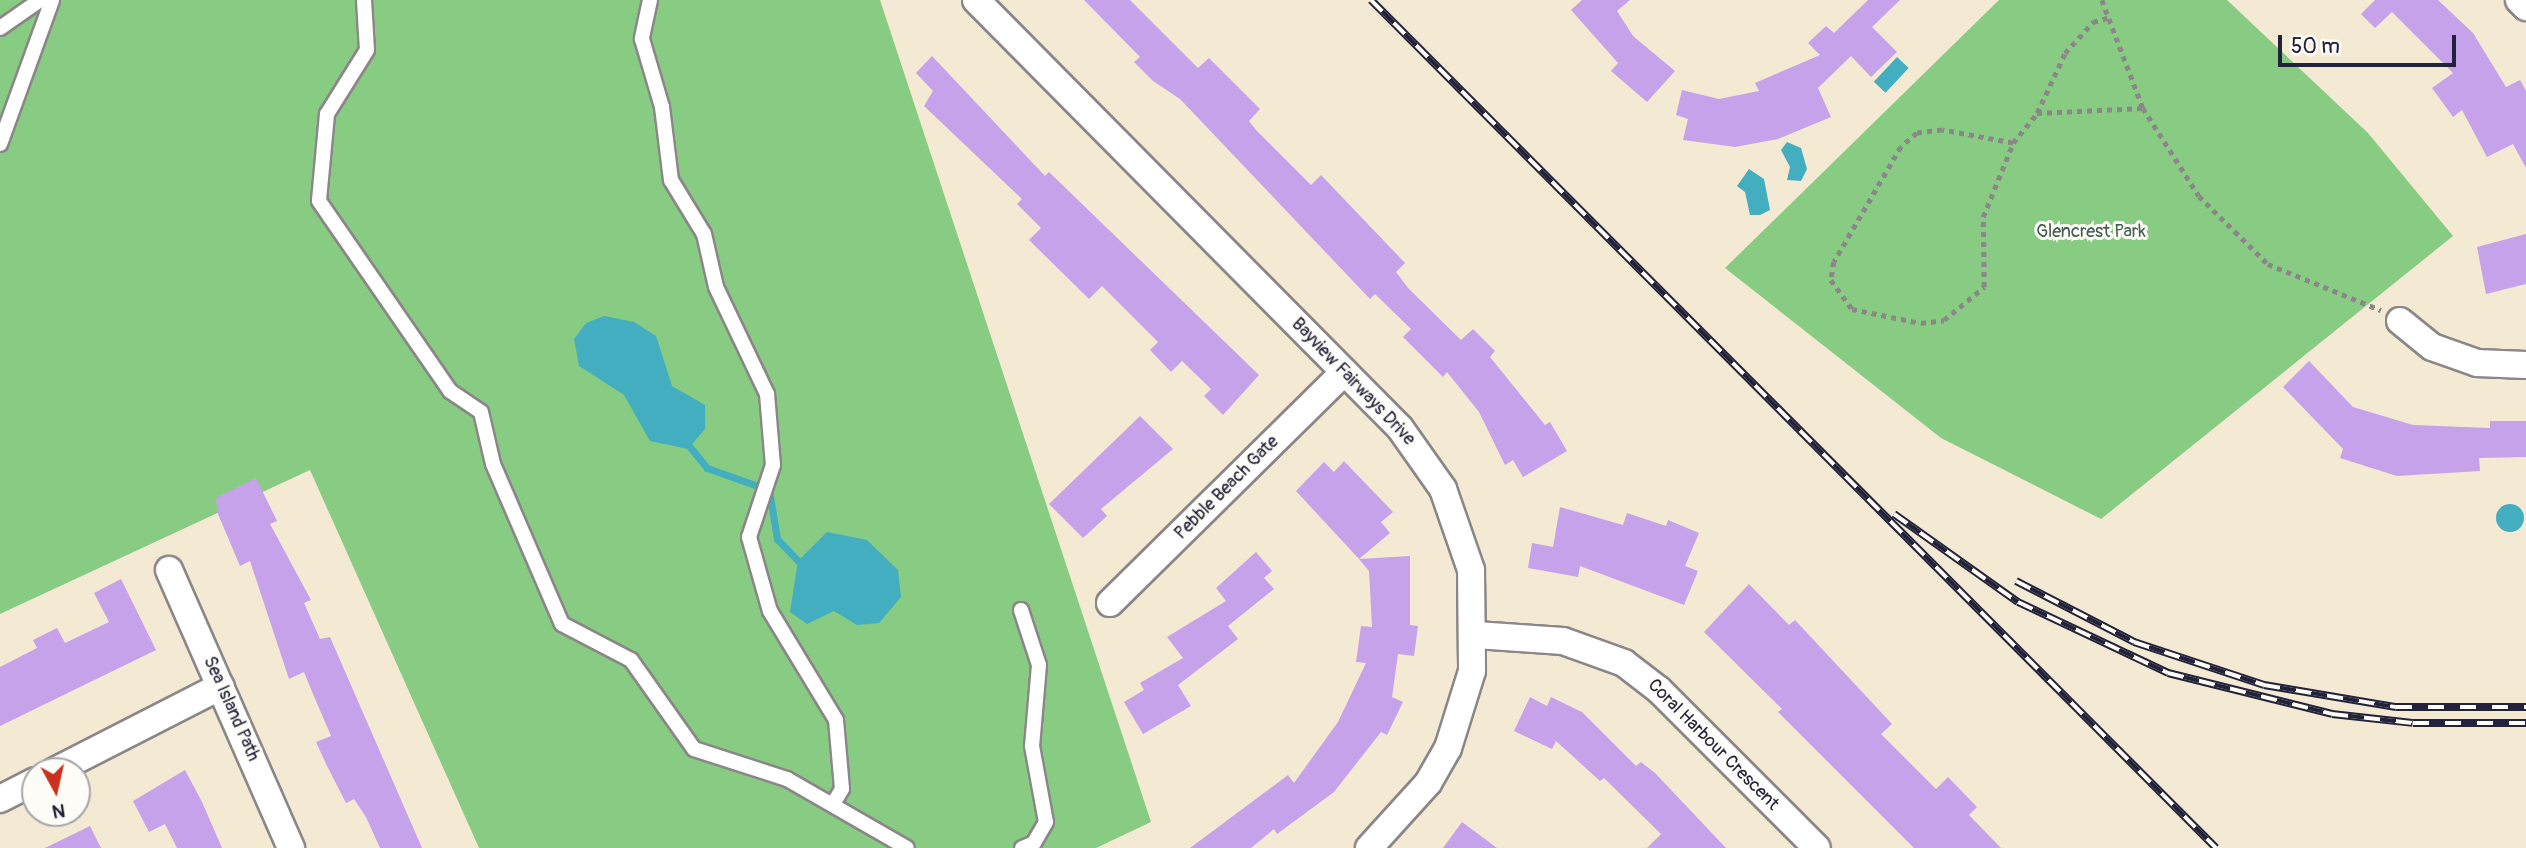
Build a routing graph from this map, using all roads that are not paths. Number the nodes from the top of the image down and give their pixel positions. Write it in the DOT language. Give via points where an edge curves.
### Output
graph roads {
  1 [pos="40,0"];
  2 [pos="52,0"];
  3 [pos="364,0"];
  4 [pos="650,0"];
  5 [pos="976,0"];
  6 [pos="2519,0"];
  7 [pos="2526,7"];
  8 [pos="0,28"];
  9 [pos="0,144"];
  10 [pos="2400,321"];
  11 [pos="2526,365"];
  12 [pos="1345,372"];
  13 [pos="169,570"];
  14 [pos="1111,603"];
  15 [pos="1021,610"];
  16 [pos="1476,635"];
  17 [pos="221,686"];
  18 [pos="82,757"];
  19 [pos="21,788"];
  20 [pos="0,799"];
  21 [pos="833,804"];
  22 [pos="291,848"];
  23 [pos="907,848"];
  24 [pos="1022,848"];
  25 [pos="1369,848"];
  26 [pos="1817,848"];
  1 -- 8 [label="lane"];
  2 -- 9 [label="lane"];
  3 -- 21 [label="lane" via="367,50 327,114 319,201 450,391 481,412 493,464 562,624 631,660 694,749 788,779"];
  4 -- 21 [label="lane" via="642,39 662,107 671,180 704,234 716,288 761,371 774,446 769,481 749,537 769,611 839,733 842,789"];
  5 -- 12 [label="street, Bayview Fairways Drive"];
  6 -- 7 [label="street"];
  10 -- 11 [label="street" via="2432,347 2477,363"];
  12 -- 14 [label="street, Pebble Beach Gate"];
  12 -- 16 [label="street, Bayview Fairways Drive" via="1417,447 1443,489 1466,550"];
  13 -- 17 [label="street, Sea Island Path"];
  15 -- 24 [label="lane" via="1039,665 1032,746 1046,822 1034,843"];
  16 -- 25 [label="street, Bayview Fairways Drive" via="1466,696 1448,748 1404,814"];
  16 -- 26 [label="street, Coral Harbour Crescent" via="1563,642 1624,663 1659,690"];
  17 -- 18 [label="street"];
  17 -- 22 [label="street, Sea Island Path"];
  19 -- 20 [label="street"];
  21 -- 23 [label="lane"];
}
